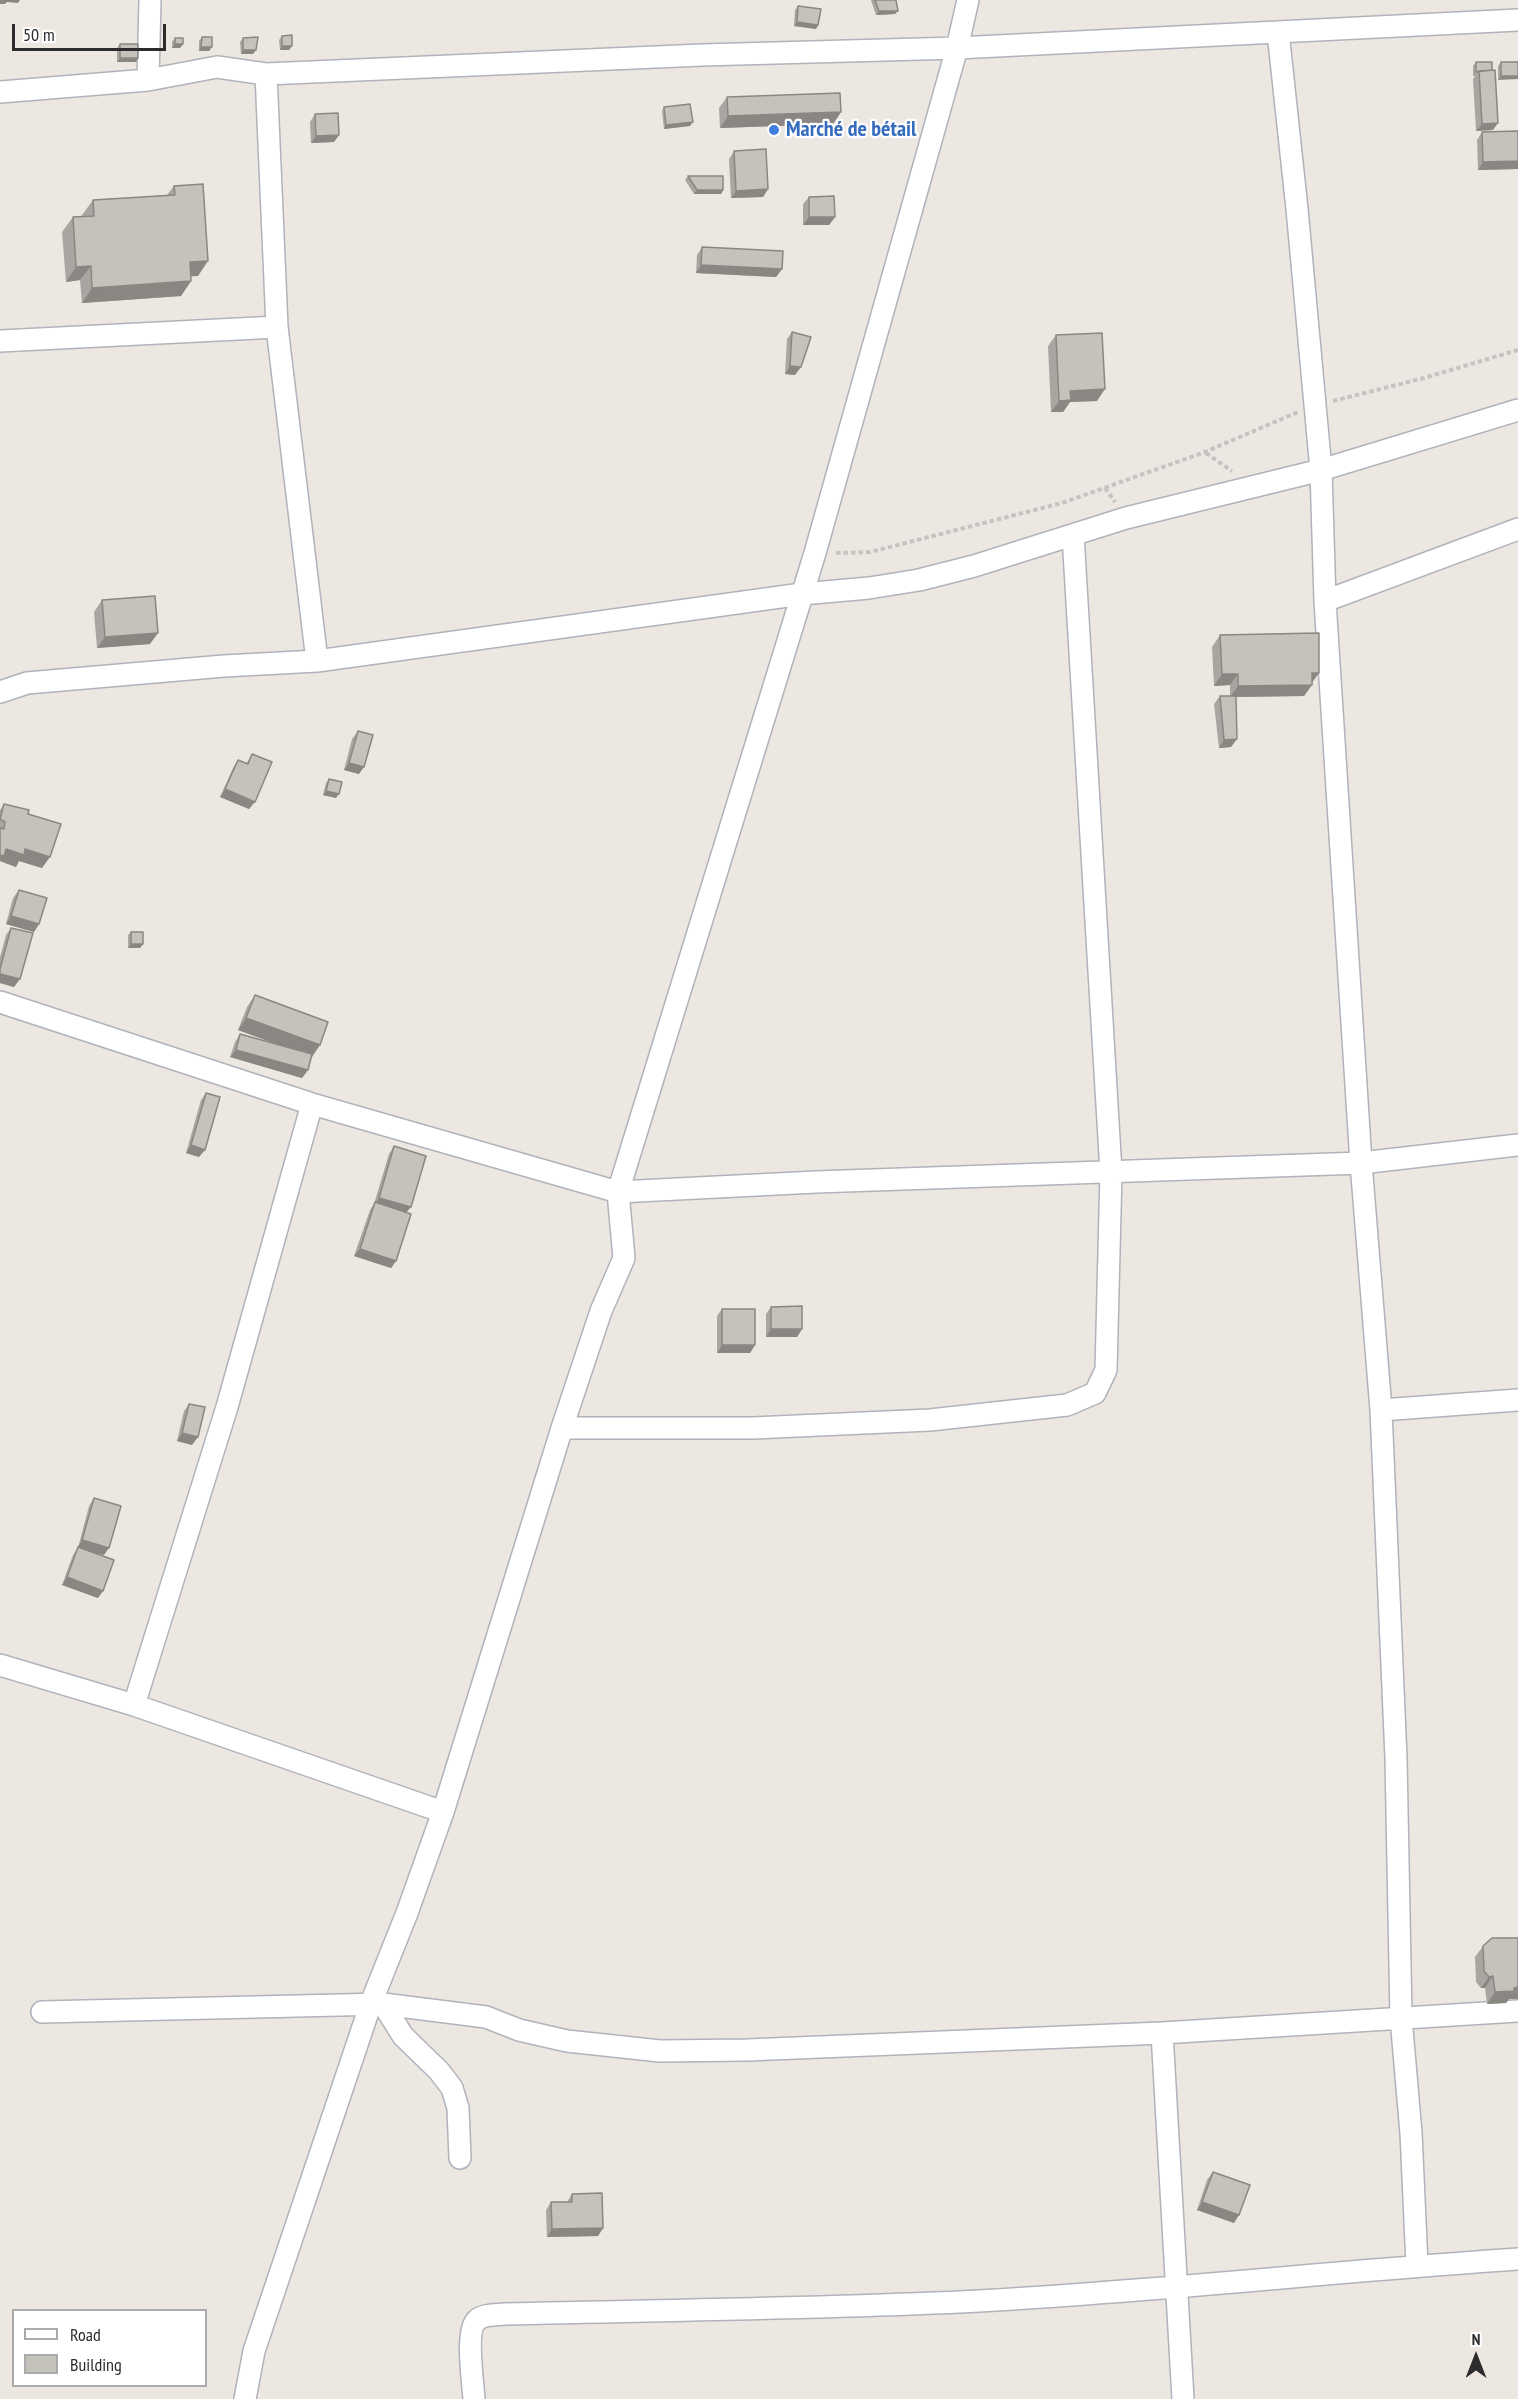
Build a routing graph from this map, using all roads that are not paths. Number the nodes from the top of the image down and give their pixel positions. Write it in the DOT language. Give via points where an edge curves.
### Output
graph roads {
  1 [pos="150,0"];
  2 [pos="968,0"];
  3 [pos="1518,20"];
  4 [pos="1278,32"];
  5 [pos="957,48"];
  6 [pos="266,74"];
  7 [pos="148,80"];
  8 [pos="0,92"];
  9 [pos="277,327"];
  10 [pos="0,340"];
  11 [pos="1518,410"];
  12 [pos="1321,470"];
  13 [pos="1518,529"];
  14 [pos="1073,535"];
  15 [pos="802,594"];
  16 [pos="1325,601"];
  17 [pos="317,661"];
  18 [pos="0,692"];
  19 [pos="0,1002"];
  20 [pos="312,1104"];
  21 [pos="1518,1145"];
  22 [pos="1361,1163"];
  23 [pos="1111,1172"];
  24 [pos="618,1192"];
  25 [pos="1518,1400"];
  26 [pos="1381,1410"];
  27 [pos="562,1428"];
  28 [pos="0,1665"];
  29 [pos="134,1705"];
  30 [pos="442,1812"];
  31 [pos="377,2004"];
  32 [pos="1518,2011"];
  33 [pos="42,2012"];
  34 [pos="1401,2018"];
  35 [pos="1162,2033"];
  36 [pos="460,2158"];
  37 [pos="1518,2259"];
  38 [pos="1417,2265"];
  39 [pos="1176,2288"];
  40 [pos="245,2399"];
  41 [pos="474,2399"];
  42 [pos="1183,2399"];
  1 -- 7 [label="street"];
  2 -- 5 [label="street"];
  3 -- 4 [label="street"];
  4 -- 5 [label="street"];
  4 -- 12 [label="street"];
  5 -- 6 [label="street"];
  5 -- 15 [label="street"];
  6 -- 7 [label="street" via="217,67"];
  6 -- 9 [label="street"];
  7 -- 8 [label="street"];
  9 -- 10 [label="street"];
  9 -- 17 [label="street"];
  11 -- 12 [label="street"];
  12 -- 14 [label="street" via="1126,518"];
  12 -- 16 [label="street"];
  13 -- 16 [label="street"];
  14 -- 15 [label="street" via="919,580"];
  14 -- 23 [label="street"];
  15 -- 17 [label="street"];
  15 -- 24 [label="street"];
  16 -- 22 [label="street"];
  17 -- 18 [label="street" via="27,683"];
  19 -- 20 [label="street"];
  20 -- 24 [label="street"];
  20 -- 29 [label="street" via="227,1407"];
  21 -- 22 [label="street"];
  22 -- 23 [label="street"];
  22 -- 26 [label="street"];
  23 -- 24 [label="street"];
  23 -- 27 [label="street" via="1106,1370 1095,1393 1067,1405 930,1420 753,1428"];
  24 -- 27 [label="street" via="624,1258 601,1311"];
  25 -- 26 [label="street"];
  26 -- 34 [label="street" via="1396,1758"];
  27 -- 30 [label="street"];
  28 -- 29 [label="street"];
  29 -- 30 [label="street"];
  30 -- 31 [label="street"];
  31 -- 33 [label="street"];
  31 -- 35 [label="street" via="486,2017 519,2030 567,2041 660,2051"];
  31 -- 36 [label="street" via="452,2088 458,2108"];
  31 -- 40 [label="street" via="254,2351"];
  32 -- 34 [label="street"];
  34 -- 35 [label="street"];
  34 -- 38 [label="street"];
  35 -- 39 [label="street"];
  37 -- 38 [label="street"];
  38 -- 39 [label="street"];
  39 -- 41 [label="street" via="978,2301 486,2316 472,2328"];
  39 -- 42 [label="street"];
}
